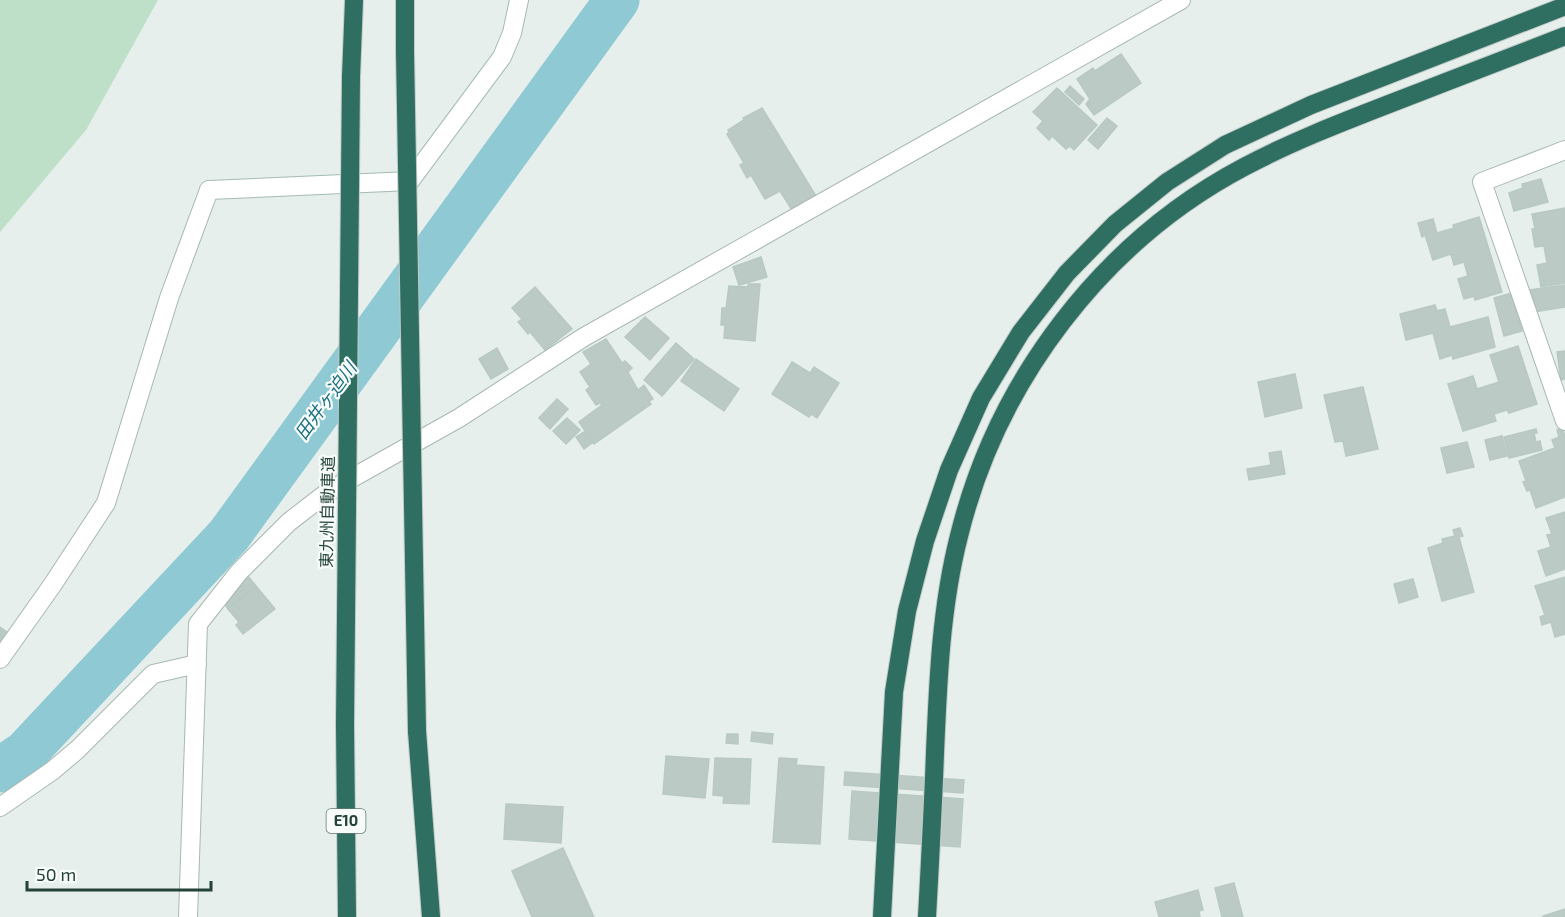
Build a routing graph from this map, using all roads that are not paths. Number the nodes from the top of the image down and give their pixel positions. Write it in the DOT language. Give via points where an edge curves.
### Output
graph roads {
  1 [pos="354,0"];
  2 [pos="405,0"];
  3 [pos="519,0"];
  4 [pos="1182,0"];
  5 [pos="1565,6"];
  6 [pos="1565,36"];
  7 [pos="1565,150"];
  8 [pos="1565,421"];
  9 [pos="0,659"];
  10 [pos="197,664"];
  11 [pos="0,807"];
  12 [pos="188,917"];
  13 [pos="347,917"];
  14 [pos="431,917"];
  15 [pos="882,917"];
  16 [pos="927,917"];
  1 -- 13 [label="highway, 東九州自動車道 / E10, bridge" via="345,725"];
  2 -- 14 [label="highway, bridge" via="417,731"];
  3 -- 9 [label="street" via="502,57 410,181 209,190 169,298 106,503"];
  4 -- 10 [label="street" via="584,337 459,418 329,491 289,522 239,572 198,624"];
  5 -- 15 [label="highway" via="1311,105 1225,145 1167,182 1115,224 1067,273 1021,332 981,398 949,470 907,611 894,692"];
  6 -- 16 [label="highway" via="1323,129 1243,167 1183,204 1134,244 1084,294 1042,348 1008,406 984,459 958,536 945,612 938,693"];
  7 -- 8 [label="street" via="1482,182"];
  10 -- 11 [label="street" via="153,674 77,750"];
  10 -- 12 [label="street"];
}
